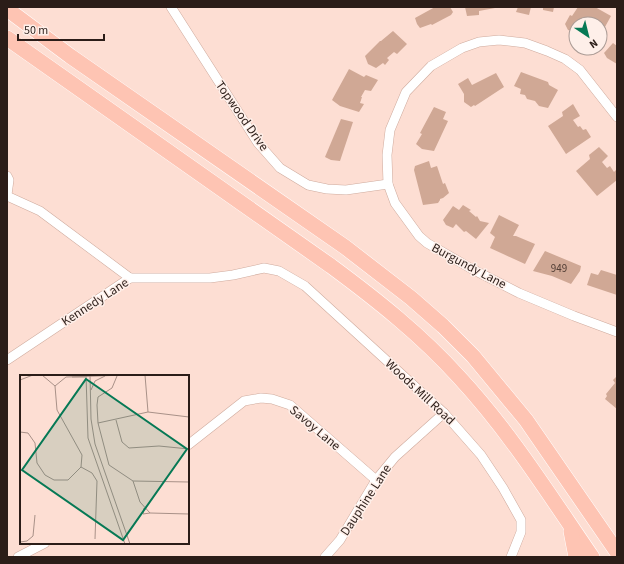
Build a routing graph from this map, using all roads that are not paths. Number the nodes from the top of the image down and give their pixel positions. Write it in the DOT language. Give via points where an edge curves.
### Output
graph roads {
  1 [pos="171,7"];
  2 [pos="7,9"];
  3 [pos="7,38"];
  4 [pos="617,117"];
  5 [pos="7,176"];
  6 [pos="388,184"];
  7 [pos="7,196"];
  8 [pos="264,268"];
  9 [pos="130,278"];
  10 [pos="617,332"];
  11 [pos="7,360"];
  12 [pos="444,413"];
  13 [pos="189,445"];
  14 [pos="376,480"];
  15 [pos="571,526"];
  16 [pos="612,538"];
  17 [pos="43,544"];
  18 [pos="617,552"];
  19 [pos="18,557"];
  20 [pos="325,557"];
  21 [pos="511,557"];
  22 [pos="576,557"];
  23 [pos="592,557"];
  1 -- 6 [label="street, Topwood Drive" via="258,143 280,168 308,185 327,189 346,190"];
  2 -- 16 [label="highway" via="70,56 378,271 422,307 473,356 504,393"];
  3 -- 15 [label="highway" via="331,266 398,318 430,346 487,409"];
  4 -- 6 [label="street, Burgundy Lane" via="580,70 565,59 547,50 520,42 479,42 462,48 431,66 406,92 390,130 387,155"];
  5 -- 7 [label="street"];
  6 -- 10 [label="street, Burgundy Lane" via="395,203 406,220 427,243 519,292"];
  7 -- 9 [label="street" via="40,211"];
  8 -- 9 [label="street, Kennedy Lane" via="210,278"];
  8 -- 12 [label="street, Woods Mill Road" via="279,271 305,286"];
  9 -- 11 [label="street, Kennedy Lane"];
  12 -- 14 [label="street, Dauphine Lane" via="395,457"];
  12 -- 21 [label="street, Woods Mill Road" via="481,455 521,520 521,532"];
  13 -- 14 [label="street, Savoy Lane" via="244,401 272,399 290,405"];
  14 -- 20 [label="street, Dauphine Lane" via="340,540"];
  15 -- 22 [label="highway"];
  15 -- 23 [label="highway"];
  16 -- 18 [label="highway"];
  17 -- 19 [label="street"];
}
